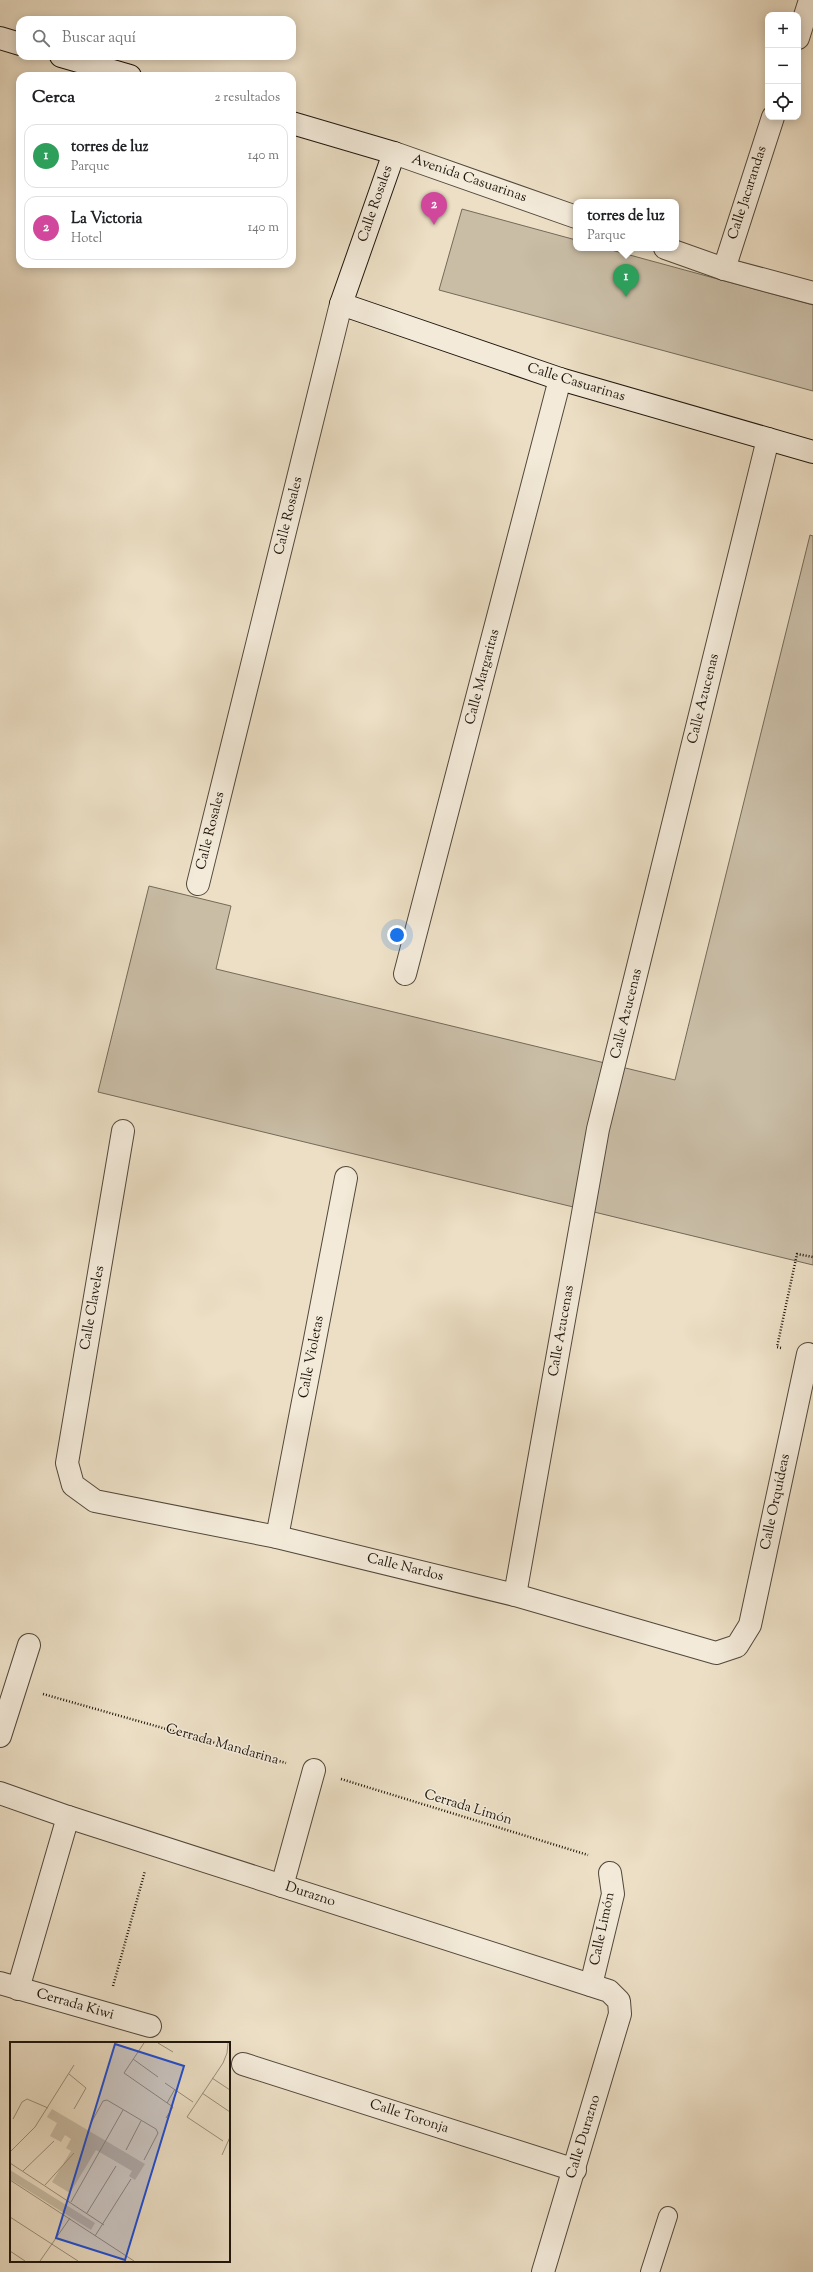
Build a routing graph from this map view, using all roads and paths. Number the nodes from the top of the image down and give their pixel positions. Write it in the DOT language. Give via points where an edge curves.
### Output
graph roads {
  1 [pos="810,0"];
  2 [pos="801,28"];
  3 [pos="0,38"];
  4 [pos="16,43"];
  5 [pos="75,60"];
  6 [pos="116,72"];
  7 [pos="772,120"];
  8 [pos="296,124"];
  9 [pos="394,153"];
  10 [pos="573,216"];
  11 [pos="673,251"];
  12 [pos="724,269"];
  13 [pos="813,293"];
  14 [pos="341,304"];
  15 [pos="560,379"];
  16 [pos="768,439"];
  17 [pos="813,452"];
  18 [pos="198,884"];
  19 [pos="405,974"];
  20 [pos="123,1131"];
  21 [pos="346,1178"];
  22 [pos="813,1257"];
  23 [pos="808,1354"];
  24 [pos="73,1485"];
  25 [pos="277,1537"];
  26 [pos="515,1595"];
  27 [pos="29,1645"];
  28 [pos="737,1646"];
  29 [pos="15,1686"];
  30 [pos="0,1736"];
  31 [pos="314,1770"];
  32 [pos="0,1792"];
  33 [pos="68,1817"];
  34 [pos="153,1843"];
  35 [pos="610,1873"];
  36 [pos="282,1886"];
  37 [pos="591,1985"];
  38 [pos="9,1986"];
  39 [pos="619,2001"];
  40 [pos="106,2013"];
  41 [pos="150,2026"];
  42 [pos="243,2064"];
  43 [pos="574,2170"];
  44 [pos="668,2216"];
  45 [pos="543,2272"];
  46 [pos="650,2272"];
  1 -- 2 [label="street"];
  3 -- 4 [label="street"];
  5 -- 6 [label="street"];
  7 -- 12 [label="street, Calle Jacarandas"];
  8 -- 9 [label="street, Avenida Casuarinas"];
  9 -- 10 [label="street, Avenida Casuarinas"];
  9 -- 14 [label="street, Calle Rosales"];
  11 -- 12 [label="street"];
  12 -- 13 [label="street"];
  14 -- 15 [label="street, Calle Casuarinas"];
  14 -- 18 [label="street, Calle Rosales"];
  15 -- 16 [label="street, Calle Casuarinas"];
  15 -- 19 [label="street, Calle Margaritas"];
  16 -- 17 [label="street, Calle Casuarinas"];
  16 -- 26 [label="street, Calle Azucenas" via="598,1129"];
  20 -- 24 [label="street, Calle Claveles" via="67,1463"];
  21 -- 25 [label="street, Calle Violetas"];
  22 -- 23 [label="path" via="797,1254 778,1347"];
  23 -- 28 [label="street, Calle Orquídeas" via="750,1625"];
  24 -- 25 [label="street, Calle Nardos" via="94,1501"];
  25 -- 26 [label="street, Calle Nardos"];
  26 -- 28 [label="street, Calle Nardos" via="716,1653"];
  27 -- 29 [label="street"];
  29 -- 30 [label="street"];
  29 -- 31 [label="path, Cerrada Mandarina"];
  31 -- 35 [label="path, Cerrada Limón" via="595,1857"];
  31 -- 36 [label="street"];
  32 -- 33 [label="street, Durazno"];
  33 -- 34 [label="street, Durazno"];
  33 -- 38 [label="street"];
  34 -- 36 [label="street, Durazno"];
  34 -- 40 [label="path"];
  35 -- 37 [label="street, Calle Limón" via="613,1894"];
  36 -- 37 [label="street, Durazno"];
  37 -- 39 [label="street, Durazno" via="609,1991"];
  38 -- 40 [label="street, Cerrada Kiwi"];
  39 -- 43 [label="street, Calle Durazno" via="620,2014"];
  40 -- 41 [label="street, Cerrada Kiwi"];
  42 -- 43 [label="street, Calle Toronja"];
  43 -- 45 [label="street, Calle Durazno"];
  44 -- 46 [label="lane"];
}
